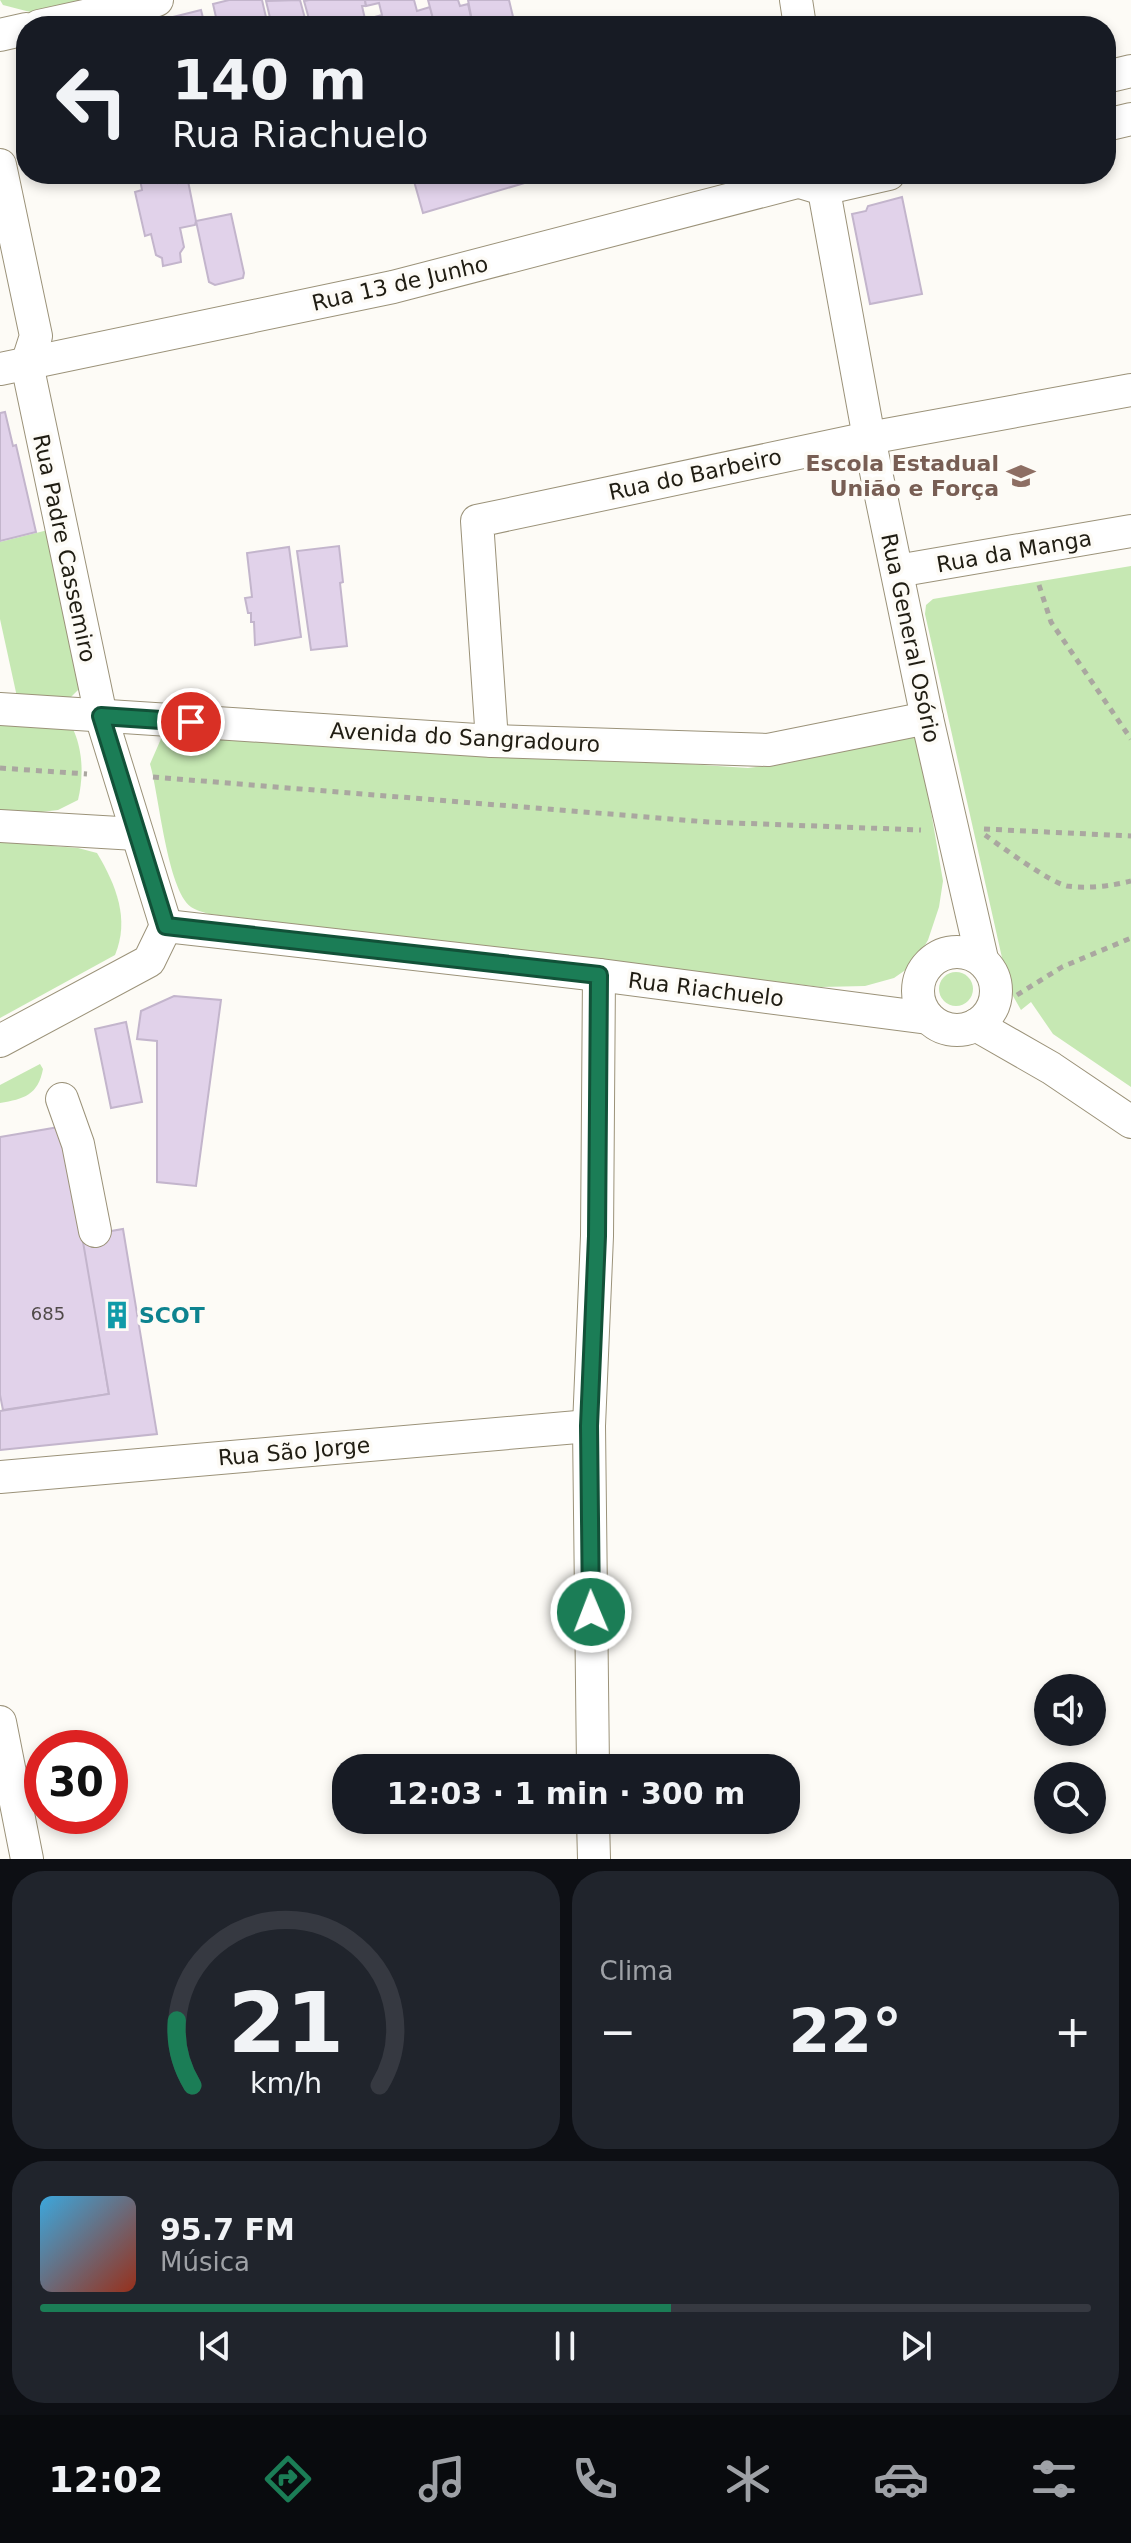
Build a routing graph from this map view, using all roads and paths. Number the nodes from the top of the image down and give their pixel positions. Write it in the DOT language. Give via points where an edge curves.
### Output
graph roads {
  1 [pos="157,0"];
  2 [pos="84,16"];
  3 [pos="0,165"];
  4 [pos="795,184"];
  5 [pos="812,184"];
  6 [pos="13,366"];
  7 [pos="1131,390"];
  8 [pos="869,438"];
  9 [pos="1131,531"];
  10 [pos="897,571"];
  11 [pos="1039,585"];
  12 [pos="0,709"];
  13 [pos="101,716"];
  14 [pos="927,718"];
  15 [pos="1131,739"];
  16 [pos="492,741"];
  17 [pos="0,768"];
  18 [pos="81,773"];
  19 [pos="154,777"];
  20 [pos="0,826"];
  21 [pos="934,831"];
  22 [pos="136,834"];
  23 [pos="1131,836"];
  24 [pos="1131,881"];
  25 [pos="166,926"];
  26 [pos="1131,938"];
  27 [pos="969,955"];
  28 [pos="599,975"];
  29 [pos="919,982"];
  30 [pos="1007,995"];
  31 [pos="859,1008"];
  32 [pos="928,1018"];
  33 [pos="976,1025"];
  34 [pos="0,1041"];
  35 [pos="1051,1068"];
  36 [pos="62,1099"];
  37 [pos="1131,1122"];
  38 [pos="95,1231"];
  39 [pos="589,1426"];
  40 [pos="0,1477"];
  41 [pos="0,1722"];
  42 [pos="593,1754"];
  43 [pos="593,1834"];
  44 [pos="27,1859"];
  45 [pos="594,1859"];
  1 -- 2 [label="street"];
  3 -- 6 [label="street, Rua Padre Cassemiro" via="36,336"];
  4 -- 6 [label="street, Rua 13 de Junho" via="393,287"];
  5 -- 8 [label="street, Rua General Osório"];
  6 -- 13 [label="street, Rua Padre Cassemiro"];
  7 -- 8 [label="street, Rua do Barbeiro"];
  8 -- 10 [label="street, Rua General Osório"];
  8 -- 16 [label="street, Rua do Barbeiro" via="477,521"];
  9 -- 10 [label="street, Rua da Manga"];
  10 -- 14 [label="street, Rua General Osório"];
  11 -- 15 [label="path" via="1051,622"];
  12 -- 13 [label="street, Avenida do Sangradouro"];
  13 -- 16 [label="street, Avenida do Sangradouro"];
  13 -- 22 [label="street, Rua Padre Cassemiro"];
  14 -- 16 [label="street, Avenida do Sangradouro" via="768,750"];
  14 -- 27 [label="street, Rua General Osório" via="958,855"];
  17 -- 18 [label="path"];
  19 -- 21 [label="path" via="708,822"];
  20 -- 22 [label="street"];
  22 -- 25 [label="street, Rua Padre Cassemiro"];
  23 -- 24 [label="path" via="976,828 1065,886"];
  25 -- 28 [label="street, Rua Riachuelo"];
  25 -- 34 [label="street" via="149,961"];
  26 -- 30 [label="path"];
  27 -- 29 [label="street" via="944,954 932,960"];
  27 -- 30 [label="street" via="991,969"];
  28 -- 31 [label="street, Rua Riachuelo"];
  28 -- 39 [label="street"];
  29 -- 31 [label="street"];
  29 -- 32 [label="street" via="918,995"];
  30 -- 33 [label="street"];
  30 -- 35 [label="street"];
  31 -- 32 [label="street, Rua Riachuelo"];
  32 -- 33 [label="street" via="951,1030"];
  33 -- 35 [label="street"];
  35 -- 37 [label="street"];
  36 -- 38 [label="street" via="78,1144"];
  39 -- 40 [label="street, Rua São Jorge"];
  39 -- 42 [label="street"];
  41 -- 44 [label="street"];
  43 -- 45 [label="street"];
}
